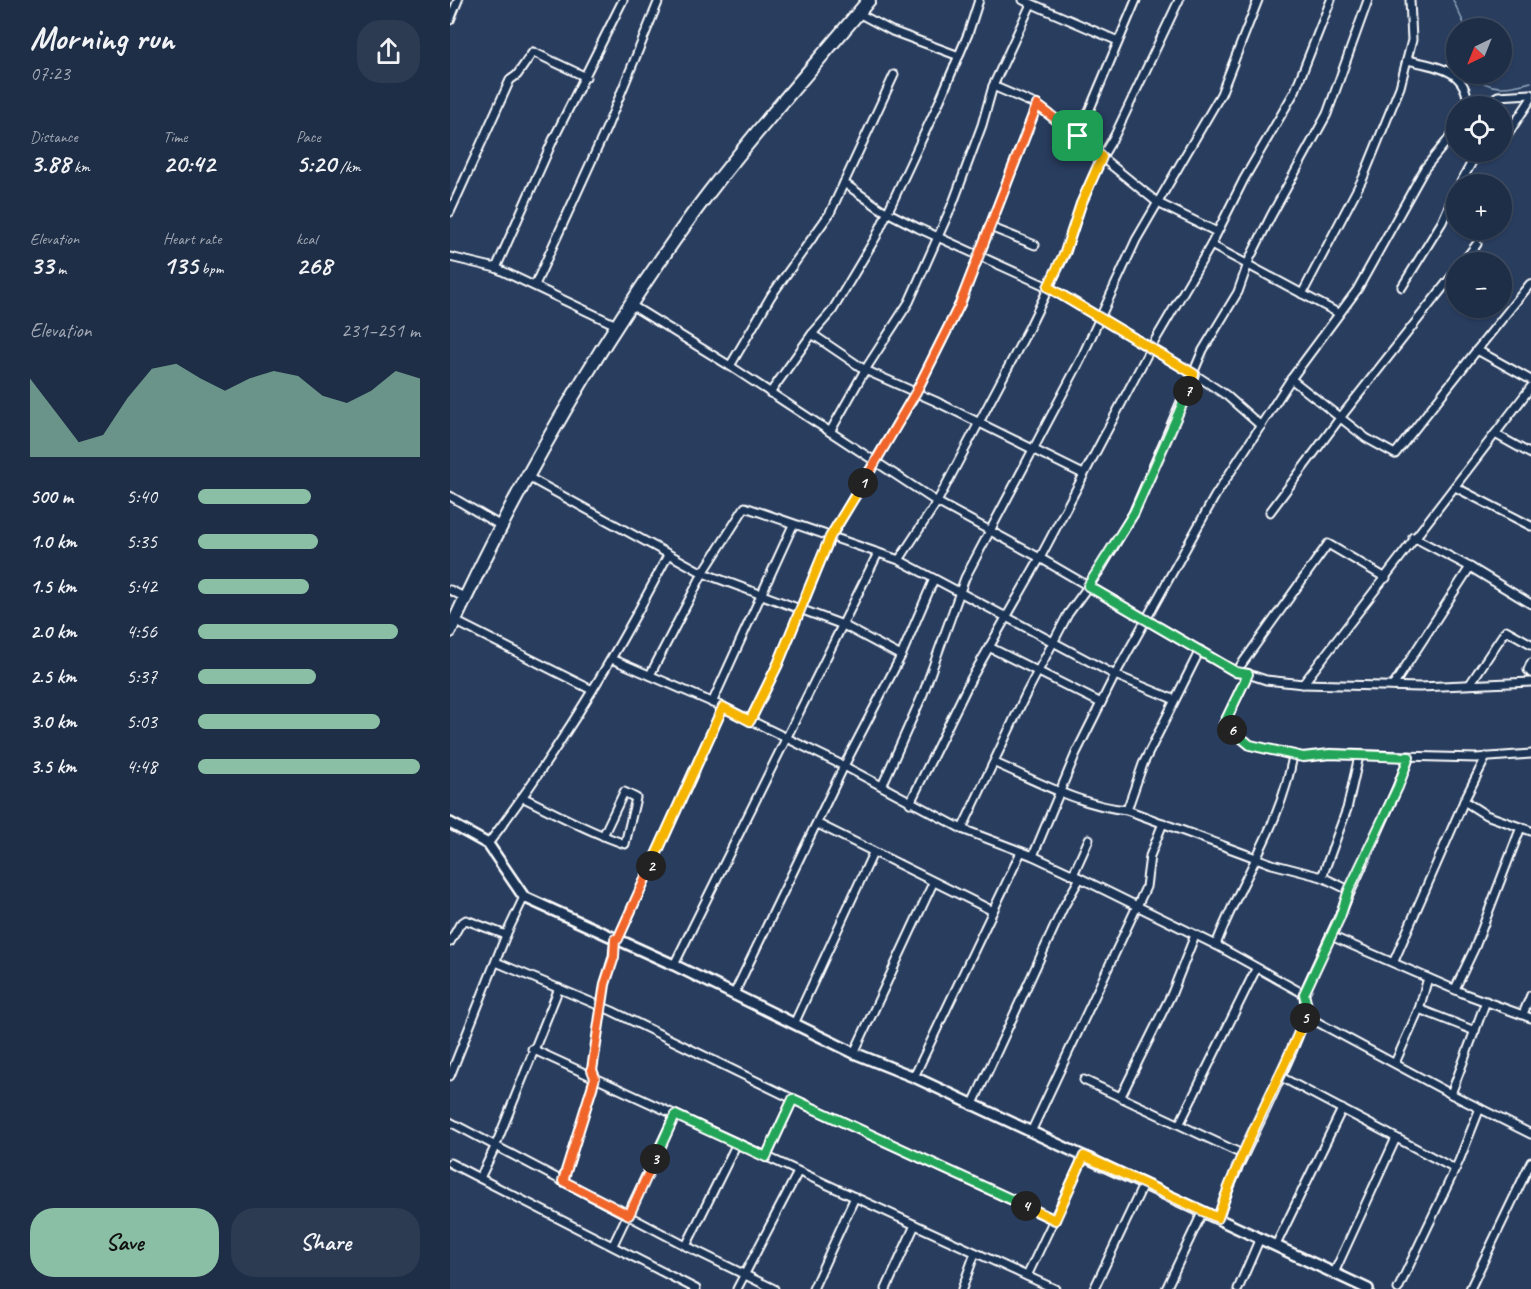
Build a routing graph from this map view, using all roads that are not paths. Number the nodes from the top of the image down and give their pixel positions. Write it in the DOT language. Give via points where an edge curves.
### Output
graph roads {
  1 [pos="458,0"];
  2 [pos="623,0"];
  3 [pos="659,0"];
  4 [pos="869,0"];
  5 [pos="978,0"];
  6 [pos="1023,0"];
  7 [pos="1136,0"];
  8 [pos="1179,0"];
  9 [pos="1258,0"];
  10 [pos="1331,0"];
  11 [pos="1368,0"];
  12 [pos="1410,0"];
  13 [pos="1031,4"];
  14 [pos="858,13"];
  15 [pos="450,20"];
  16 [pos="1118,41"];
  17 [pos="959,56"];
  18 [pos="1407,60"];
  19 [pos="894,75"];
  20 [pos="586,77"];
  21 [pos="993,86"];
  22 [pos="1468,96"];
  23 [pos="1512,96"];
  24 [pos="1531,97"];
  25 [pos="1037,105"];
  26 [pos="1512,127"];
  27 [pos="1078,136"];
  28 [pos="1446,142"];
  29 [pos="1102,157"];
  30 [pos="844,183"];
  31 [pos="1158,203"];
  32 [pos="450,212"];
  33 [pos="888,212"];
  34 [pos="1446,213"];
  35 [pos="990,226"];
  36 [pos="1217,232"];
  37 [pos="939,236"];
  38 [pos="1477,244"];
  39 [pos="1035,245"];
  40 [pos="1211,245"];
  41 [pos="1471,252"];
  42 [pos="450,256"];
  43 [pos="980,256"];
  44 [pos="1247,266"];
  45 [pos="496,268"];
  46 [pos="1446,284"];
  47 [pos="1530,284"];
  48 [pos="535,285"];
  49 [pos="1048,287"];
  50 [pos="1402,287"];
  51 [pos="1302,294"];
  52 [pos="631,305"];
  53 [pos="1338,314"];
  54 [pos="1100,319"];
  55 [pos="616,325"];
  56 [pos="812,334"];
  57 [pos="1150,349"];
  58 [pos="1477,350"];
  59 [pos="730,366"];
  60 [pos="865,370"];
  61 [pos="1194,374"];
  62 [pos="1291,379"];
  63 [pos="1531,380"];
  64 [pos="1531,387"];
  65 [pos="916,392"];
  66 [pos="770,393"];
  67 [pos="1340,418"];
  68 [pos="980,423"];
  69 [pos="1261,426"];
  70 [pos="830,432"];
  71 [pos="1495,434"];
  72 [pos="1034,452"];
  73 [pos="1531,454"];
  74 [pos="875,463"];
  75 [pos="1083,474"];
  76 [pos="526,477"];
  77 [pos="1455,487"];
  78 [pos="450,496"];
  79 [pos="937,502"];
  80 [pos="1270,512"];
  81 [pos="793,525"];
  82 [pos="501,526"];
  83 [pos="1531,526"];
  84 [pos="990,533"];
  85 [pos="830,537"];
  86 [pos="1413,537"];
  87 [pos="878,553"];
  88 [pos="668,555"];
  89 [pos="1040,558"];
  90 [pos="899,560"];
  91 [pos="1470,567"];
  92 [pos="703,573"];
  93 [pos="1386,578"];
  94 [pos="934,579"];
  95 [pos="1088,586"];
  96 [pos="450,590"];
  97 [pos="960,592"];
  98 [pos="762,596"];
  99 [pos="466,598"];
  100 [pos="1531,604"];
  101 [pos="800,611"];
  102 [pos="1004,617"];
  103 [pos="1148,620"];
  104 [pos="452,626"];
  105 [pos="843,626"];
  106 [pos="1055,643"];
  107 [pos="1531,644"];
  108 [pos="989,647"];
  109 [pos="1200,650"];
  110 [pos="901,656"];
  111 [pos="612,659"];
  112 [pos="1531,663"];
  113 [pos="1236,672"];
  114 [pos="1038,673"];
  115 [pos="1531,673"];
  116 [pos="1248,674"];
  117 [pos="650,675"];
  118 [pos="1116,675"];
  119 [pos="1531,682"];
  120 [pos="1303,684"];
  121 [pos="1470,684"];
  122 [pos="1393,686"];
  123 [pos="592,690"];
  124 [pos="1173,699"];
  125 [pos="712,703"];
  126 [pos="1101,703"];
  127 [pos="723,707"];
  128 [pos="750,721"];
  129 [pos="785,737"];
  130 [pos="1531,754"];
  131 [pos="1293,755"];
  132 [pos="1359,756"];
  133 [pos="1409,757"];
  134 [pos="1486,757"];
  135 [pos="995,763"];
  136 [pos="844,766"];
  137 [pos="882,786"];
  138 [pos="1058,791"];
  139 [pos="524,798"];
  140 [pos="1464,801"];
  141 [pos="910,803"];
  142 [pos="1127,810"];
  143 [pos="450,823"];
  144 [pos="1163,823"];
  145 [pos="818,824"];
  146 [pos="1521,827"];
  147 [pos="962,829"];
  148 [pos="1531,831"];
  149 [pos="603,836"];
  150 [pos="1089,839"];
  151 [pos="488,844"];
  152 [pos="1021,852"];
  153 [pos="873,853"];
  154 [pos="1033,856"];
  155 [pos="1258,858"];
  156 [pos="1076,876"];
  157 [pos="1322,877"];
  158 [pos="933,883"];
  159 [pos="1349,890"];
  160 [pos="524,897"];
  161 [pos="1136,906"];
  162 [pos="993,911"];
  163 [pos="506,934"];
  164 [pos="1195,935"];
  165 [pos="1331,936"];
  166 [pos="616,939"];
  167 [pos="450,942"];
  168 [pos="1216,945"];
  169 [pos="1394,961"];
  170 [pos="496,962"];
  171 [pos="674,965"];
  172 [pos="1256,969"];
  173 [pos="1428,978"];
  174 [pos="559,988"];
  175 [pos="1455,989"];
  176 [pos="734,994"];
  177 [pos="1304,994"];
  178 [pos="1531,995"];
  179 [pos="1486,1001"];
  180 [pos="602,1007"];
  181 [pos="1419,1009"];
  182 [pos="1522,1014"];
  183 [pos="1306,1016"];
  184 [pos="1531,1018"];
  185 [pos="794,1024"];
  186 [pos="1475,1032"];
  187 [pos="532,1049"];
  188 [pos="854,1053"];
  189 [pos="1395,1063"];
  190 [pos="450,1076"];
  191 [pos="914,1077"];
  192 [pos="1281,1077"];
  193 [pos="595,1078"];
  194 [pos="1084,1080"];
  195 [pos="1451,1095"];
  196 [pos="1121,1096"];
  197 [pos="793,1099"];
  198 [pos="972,1107"];
  199 [pos="1480,1108"];
  200 [pos="1342,1109"];
  201 [pos="675,1115"];
  202 [pos="450,1122"];
  203 [pos="1180,1123"];
  204 [pos="1031,1132"];
  205 [pos="1531,1134"];
  206 [pos="1396,1138"];
  207 [pos="737,1143"];
  208 [pos="495,1147"];
  209 [pos="1244,1155"];
  210 [pos="1084,1156"];
  211 [pos="766,1157"];
  212 [pos="1531,1162"];
  213 [pos="450,1163"];
  214 [pos="1455,1169"];
  215 [pos="798,1172"];
  216 [pos="480,1178"];
  217 [pos="563,1181"];
  218 [pos="1144,1183"];
  219 [pos="855,1197"];
  220 [pos="1203,1211"];
  221 [pos="629,1215"];
  222 [pos="1218,1218"];
  223 [pos="1055,1220"];
  224 [pos="915,1225"];
  225 [pos="1260,1238"];
  226 [pos="613,1245"];
  227 [pos="1276,1245"];
  228 [pos="686,1246"];
  229 [pos="975,1253"];
  230 [pos="1334,1273"];
  231 [pos="743,1275"];
  232 [pos="1027,1276"];
  233 [pos="696,1289"];
  234 [pos="737,1289"];
  235 [pos="774,1289"];
  236 [pos="813,1289"];
  237 [pos="886,1289"];
  238 [pos="962,1289"];
  239 [pos="1055,1289"];
  240 [pos="1094,1289"];
  241 [pos="1166,1289"];
  242 [pos="1238,1289"];
  243 [pos="1368,1289"];
  244 [pos="1398,1289"];
  245 [pos="1470,1289"];
  1 -- 15 [label="street"];
  2 -- 20 [label="street"];
  3 -- 48 [label="street"];
  4 -- 14 [label="highway"];
  5 -- 17 [label="street"];
  6 -- 13 [label="street"];
  7 -- 16 [label="street"];
  8 -- 29 [label="street"];
  9 -- 31 [label="street" via="1221,94"];
  10 -- 36 [label="street" via="1295,91"];
  11 -- 44 [label="street" via="1327,114"];
  12 -- 18 [label="street" via="1412,40"];
  13 -- 16 [label="street"];
  13 -- 21 [label="street"];
  14 -- 17 [label="street" via="892,32"];
  14 -- 52 [label="highway" via="697,209"];
  16 -- 27 [label="street"];
  17 -- 33 [label="street"];
  18 -- 22 [label="street" via="1445,69 1461,79"];
  18 -- 51 [label="street" via="1401,87 1363,178"];
  19 -- 30 [label="street"];
  20 -- 32 [label="street" via="532,52 510,80"];
  20 -- 45 [label="street"];
  21 -- 25 [label="street"];
  21 -- 37 [label="street"];
  23 -- 24 [label="street"];
  24 -- 26 [label="street"];
  25 -- 27 [label="street"];
  25 -- 35 [label="street"];
  27 -- 29 [label="street"];
  28 -- 53 [label="street" via="1425,168 1357,290"];
  29 -- 31 [label="street"];
  29 -- 49 [label="street"];
  30 -- 33 [label="street"];
  30 -- 59 [label="street" via="830,213 771,296"];
  31 -- 36 [label="street"];
  31 -- 54 [label="street" via="1136,240"];
  33 -- 37 [label="street"];
  33 -- 56 [label="street" via="832,311"];
  34 -- 50 [label="street"];
  35 -- 39 [label="street"];
  35 -- 43 [label="street"];
  36 -- 40 [label="street"];
  37 -- 43 [label="street"];
  37 -- 60 [label="street" via="909,302"];
  38 -- 41 [label="street"];
  40 -- 44 [label="street"];
  40 -- 57 [label="street"];
  42 -- 45 [label="street"];
  43 -- 49 [label="street"];
  43 -- 65 [label="street"];
  44 -- 51 [label="street"];
  44 -- 61 [label="street" via="1238,292 1203,350"];
  45 -- 48 [label="street"];
  46 -- 67 [label="street"];
  47 -- 58 [label="street"];
  48 -- 55 [label="street"];
  49 -- 54 [label="street"];
  49 -- 68 [label="street"];
  51 -- 53 [label="street"];
  52 -- 55 [label="highway"];
  52 -- 59 [label="street"];
  53 -- 62 [label="street"];
  54 -- 57 [label="street"];
  54 -- 72 [label="street"];
  55 -- 76 [label="highway"];
  56 -- 60 [label="street"];
  56 -- 66 [label="street"];
  57 -- 61 [label="street"];
  57 -- 75 [label="street"];
  58 -- 63 [label="street"];
  58 -- 67 [label="street" via="1395,454"];
  59 -- 66 [label="street"];
  60 -- 65 [label="street"];
  60 -- 70 [label="street"];
  61 -- 69 [label="street" via="1226,395"];
  61 -- 95 [label="street" via="1134,513"];
  62 -- 67 [label="street"];
  62 -- 69 [label="street"];
  64 -- 71 [label="street"];
  65 -- 68 [label="street"];
  65 -- 74 [label="street"];
  66 -- 70 [label="street"];
  67 -- 80 [label="street"];
  68 -- 72 [label="street"];
  68 -- 79 [label="street"];
  69 -- 103 [label="street" via="1215,496"];
  70 -- 74 [label="street"];
  71 -- 73 [label="street"];
  71 -- 77 [label="street"];
  72 -- 75 [label="street"];
  72 -- 84 [label="street"];
  74 -- 79 [label="street"];
  74 -- 85 [label="street"];
  75 -- 89 [label="street"];
  76 -- 82 [label="highway"];
  76 -- 88 [label="street"];
  77 -- 83 [label="street"];
  77 -- 86 [label="street"];
  78 -- 82 [label="street"];
  79 -- 84 [label="street"];
  79 -- 90 [label="street"];
  81 -- 85 [label="street"];
  81 -- 92 [label="street" via="745,507"];
  81 -- 98 [label="street"];
  82 -- 99 [label="highway"];
  84 -- 89 [label="street"];
  84 -- 97 [label="street"];
  85 -- 87 [label="street"];
  85 -- 101 [label="street"];
  86 -- 91 [label="street"];
  86 -- 93 [label="street"];
  87 -- 90 [label="street"];
  87 -- 105 [label="street"];
  88 -- 92 [label="street"];
  88 -- 111 [label="street"];
  89 -- 95 [label="street"];
  89 -- 102 [label="street"];
  90 -- 94 [label="street"];
  91 -- 100 [label="street"];
  91 -- 122 [label="street"];
  92 -- 98 [label="street"];
  92 -- 117 [label="street"];
  93 -- 113 [label="street" via="1328,544"];
  93 -- 120 [label="street"];
  94 -- 97 [label="street"];
  94 -- 110 [label="street"];
  95 -- 103 [label="street"];
  95 -- 106 [label="street" via="1068,614"];
  96 -- 99 [label="street"];
  97 -- 102 [label="street"];
  97 -- 137 [label="street"];
  98 -- 101 [label="street"];
  98 -- 125 [label="street"];
  99 -- 104 [label="highway"];
  101 -- 105 [label="street"];
  101 -- 128 [label="street"];
  102 -- 106 [label="street"];
  102 -- 108 [label="street"];
  103 -- 109 [label="street"];
  103 -- 118 [label="street"];
  104 -- 123 [label="street"];
  105 -- 110 [label="street"];
  105 -- 129 [label="street"];
  106 -- 114 [label="street"];
  106 -- 118 [label="street"];
  107 -- 121 [label="street" via="1506,630"];
  108 -- 114 [label="street"];
  108 -- 141 [label="street"];
  109 -- 113 [label="street"];
  109 -- 124 [label="street"];
  110 -- 136 [label="street"];
  111 -- 117 [label="street"];
  111 -- 123 [label="street"];
  112 -- 115 [label="street"];
  113 -- 116 [label="street"];
  114 -- 126 [label="street"];
  114 -- 135 [label="street"];
  116 -- 120 [label="street"];
  116 -- 131 [label="street" via="1224,724 1250,745"];
  117 -- 125 [label="street"];
  118 -- 124 [label="street"];
  118 -- 126 [label="street"];
  119 -- 121 [label="street"];
  120 -- 122 [label="street"];
  121 -- 122 [label="street"];
  123 -- 139 [label="street"];
  124 -- 142 [label="street"];
  125 -- 127 [label="street"];
  126 -- 138 [label="street"];
  127 -- 128 [label="street"];
  127 -- 166 [label="street"];
  128 -- 129 [label="street"];
  129 -- 136 [label="street"];
  129 -- 171 [label="street"];
  130 -- 134 [label="street"];
  131 -- 132 [label="street"];
  131 -- 155 [label="street" via="1289,781"];
  132 -- 133 [label="street"];
  132 -- 157 [label="street" via="1347,809"];
  133 -- 134 [label="street"];
  133 -- 159 [label="street"];
  134 -- 140 [label="street"];
  135 -- 138 [label="street"];
  135 -- 147 [label="street"];
  136 -- 137 [label="street"];
  136 -- 145 [label="street"];
  137 -- 141 [label="street"];
  138 -- 142 [label="street" via="1108,808"];
  138 -- 154 [label="street"];
  139 -- 149 [label="street"];
  139 -- 151 [label="street"];
  140 -- 146 [label="street"];
  140 -- 169 [label="street"];
  141 -- 147 [label="street"];
  142 -- 144 [label="street"];
  143 -- 151 [label="street"];
  144 -- 155 [label="street"];
  144 -- 161 [label="street" via="1150,856 1146,887"];
  145 -- 153 [label="street"];
  145 -- 176 [label="street"];
  146 -- 148 [label="street"];
  146 -- 175 [label="street"];
  147 -- 152 [label="street"];
  149 -- 149 [label="street" via="624,792 636,798 625,844"];
  150 -- 156 [label="street"];
  151 -- 160 [label="street"];
  152 -- 154 [label="street"];
  152 -- 162 [label="street"];
  153 -- 158 [label="street"];
  153 -- 185 [label="street"];
  154 -- 156 [label="street"];
  155 -- 157 [label="street"];
  155 -- 168 [label="street"];
  156 -- 161 [label="street"];
  156 -- 198 [label="street"];
  157 -- 159 [label="street"];
  158 -- 162 [label="street"];
  158 -- 188 [label="street"];
  159 -- 165 [label="street"];
  160 -- 163 [label="street"];
  160 -- 166 [label="street"];
  161 -- 164 [label="street"];
  161 -- 204 [label="street"];
  162 -- 191 [label="street"];
  163 -- 167 [label="street" via="466,920"];
  163 -- 170 [label="street"];
  164 -- 168 [label="street"];
  164 -- 196 [label="street" via="1172,993"];
  165 -- 169 [label="street"];
  165 -- 177 [label="street"];
  166 -- 171 [label="street"];
  166 -- 180 [label="street"];
  168 -- 172 [label="street"];
  169 -- 173 [label="street"];
  170 -- 174 [label="street"];
  170 -- 190 [label="street"];
  171 -- 176 [label="street"];
  172 -- 177 [label="street"];
  172 -- 203 [label="street"];
  173 -- 175 [label="street"];
  173 -- 181 [label="street"];
  174 -- 180 [label="street"];
  174 -- 187 [label="street"];
  175 -- 179 [label="street"];
  176 -- 185 [label="street"];
  177 -- 183 [label="street"];
  178 -- 182 [label="street"];
  179 -- 182 [label="street"];
  179 -- 186 [label="street"];
  180 -- 193 [label="street" via="592,1070"];
  180 -- 197 [label="street"];
  181 -- 186 [label="street"];
  181 -- 189 [label="street"];
  182 -- 184 [label="street"];
  183 -- 189 [label="street"];
  183 -- 192 [label="street"];
  185 -- 188 [label="street"];
  186 -- 195 [label="street"];
  187 -- 193 [label="street"];
  187 -- 208 [label="street"];
  188 -- 191 [label="street"];
  189 -- 195 [label="street"];
  191 -- 198 [label="street"];
  192 -- 200 [label="street"];
  192 -- 209 [label="street"];
  193 -- 201 [label="street"];
  193 -- 217 [label="street"];
  194 -- 196 [label="street"];
  195 -- 199 [label="street"];
  196 -- 203 [label="street"];
  197 -- 211 [label="street"];
  197 -- 223 [label="street"];
  198 -- 204 [label="street"];
  199 -- 205 [label="street"];
  199 -- 214 [label="street"];
  200 -- 206 [label="street"];
  200 -- 227 [label="street"];
  201 -- 207 [label="street"];
  201 -- 221 [label="street"];
  202 -- 208 [label="street"];
  203 -- 209 [label="street"];
  204 -- 210 [label="street"];
  206 -- 214 [label="street"];
  206 -- 230 [label="street"];
  207 -- 211 [label="street"];
  207 -- 228 [label="street"];
  208 -- 216 [label="street"];
  208 -- 217 [label="street"];
  209 -- 222 [label="street"];
  210 -- 218 [label="street"];
  210 -- 223 [label="street"];
  211 -- 215 [label="street"];
  212 -- 245 [label="street"];
  213 -- 216 [label="street"];
  214 -- 244 [label="street"];
  215 -- 219 [label="street"];
  215 -- 231 [label="street"];
  216 -- 226 [label="street"];
  217 -- 221 [label="street"];
  218 -- 220 [label="street"];
  218 -- 240 [label="street"];
  219 -- 224 [label="street"];
  219 -- 236 [label="street"];
  220 -- 222 [label="street"];
  220 -- 241 [label="street"];
  221 -- 226 [label="street"];
  221 -- 228 [label="street"];
  222 -- 225 [label="street"];
  223 -- 232 [label="street"];
  224 -- 229 [label="street"];
  224 -- 237 [label="street"];
  225 -- 227 [label="street"];
  225 -- 242 [label="street"];
  226 -- 233 [label="street"];
  227 -- 230 [label="street"];
  228 -- 231 [label="street"];
  229 -- 232 [label="street"];
  229 -- 238 [label="street"];
  230 -- 243 [label="street"];
  231 -- 234 [label="street"];
  231 -- 235 [label="street"];
  232 -- 239 [label="street"];
}
